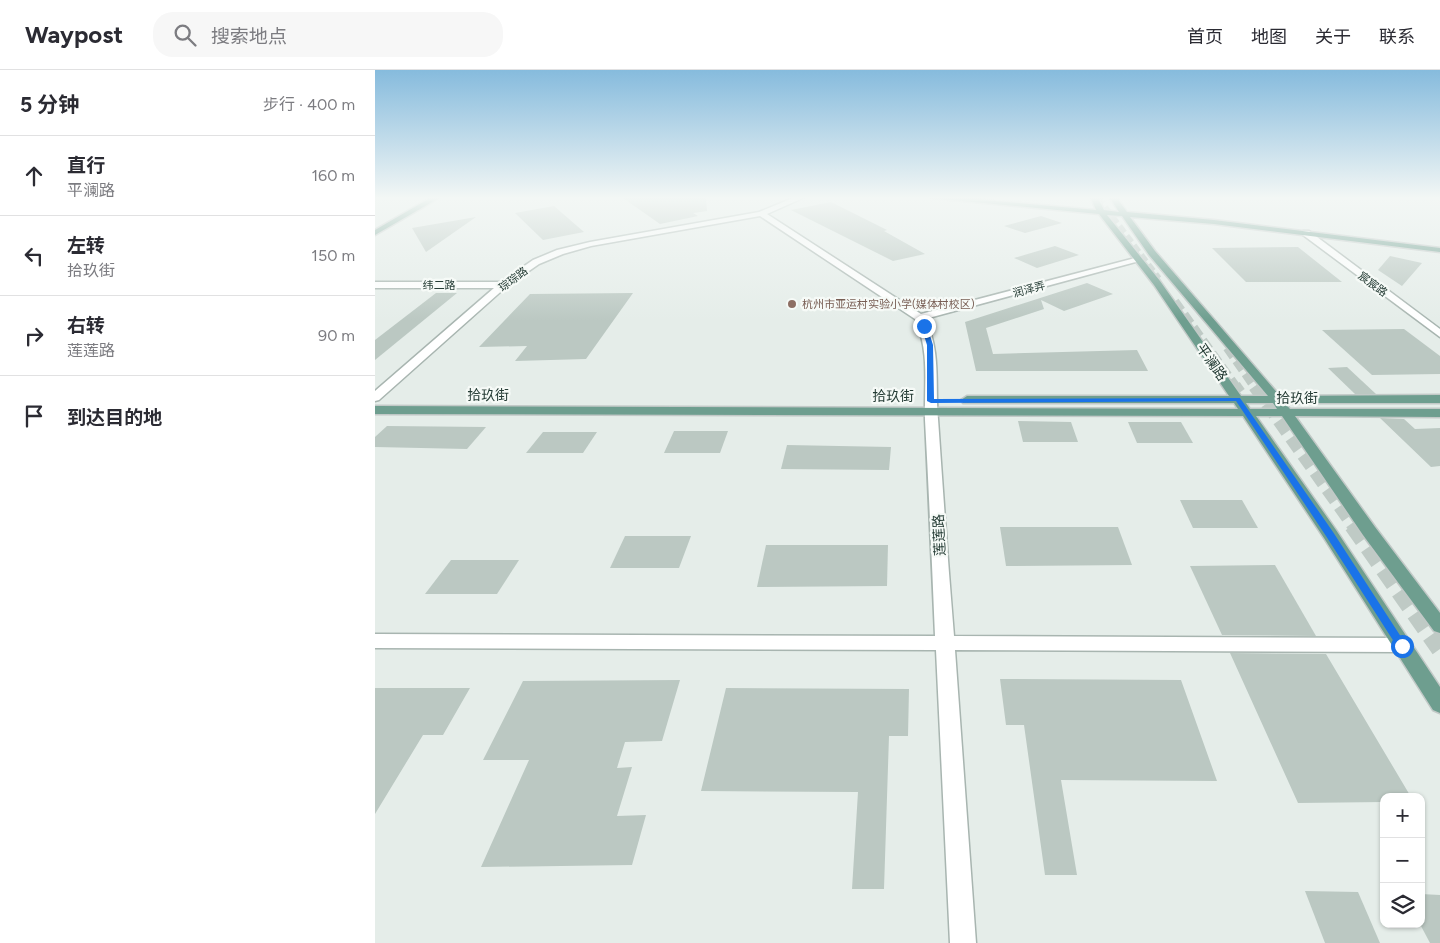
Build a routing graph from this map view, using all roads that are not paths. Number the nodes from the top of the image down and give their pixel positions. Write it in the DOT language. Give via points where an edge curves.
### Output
graph roads {
  1 [pos="626,239"];
  2 [pos="799,239"];
  3 [pos="1123,239"];
  4 [pos="1142,239"];
  5 [pos="1315,239"];
  6 [pos="1352,239"];
  7 [pos="1412,239"];
  8 [pos="1440,242"];
  9 [pos="1440,250"];
  10 [pos="1139,260"];
  11 [pos="375,285"];
  12 [pos="503,285"];
  13 [pos="919,318"];
  14 [pos="1440,334"];
  15 [pos="375,399"];
  16 [pos="1277,399"];
  17 [pos="1440,399"];
  18 [pos="1238,400"];
  19 [pos="931,406"];
  20 [pos="375,410"];
  21 [pos="1440,412"];
  22 [pos="1247,413"];
  23 [pos="1287,413"];
  24 [pos="1440,626"];
  25 [pos="375,641"];
  26 [pos="945,644"];
  27 [pos="1402,646"];
  28 [pos="1440,704"];
  29 [pos="963,943"];
  1 -- 12 [label="street, 琮琮路" via="576,248 536,262"];
  2 -- 13 [label="street"];
  3 -- 10 [label="main road, 平澜路"];
  4 -- 16 [label="main road, 平澜路"];
  5 -- 14 [label="street, 宸宸路"];
  6 -- 9 [label="main road"];
  7 -- 8 [label="main road"];
  10 -- 13 [label="street, 润泽弄"];
  10 -- 18 [label="main road, 平澜路"];
  11 -- 12 [label="street, 纬二路"];
  12 -- 15 [label="street, 琮琮路"];
  13 -- 19 [label="street, 莲莲路" via="930,345"];
  15 -- 19 [label="main road, 拾玖街"];
  16 -- 17 [label="main road, 拾玖街"];
  16 -- 18 [label="main road, 拾玖街"];
  16 -- 23 [label="main road, 平澜路"];
  18 -- 19 [label="main road, 拾玖街"];
  18 -- 22 [label="main road, 平澜路"];
  19 -- 20 [label="main road, 拾玖街"];
  19 -- 22 [label="main road, 拾玖街"];
  19 -- 26 [label="street, 莲莲路"];
  21 -- 23 [label="main road, 拾玖街"];
  22 -- 23 [label="main road, 拾玖街"];
  22 -- 27 [label="main road, 平澜路"];
  23 -- 24 [label="main road, 平澜路"];
  25 -- 26 [label="street"];
  26 -- 27 [label="street"];
  26 -- 29 [label="street, 莲莲路"];
  27 -- 28 [label="main road, 平澜路"];
}
